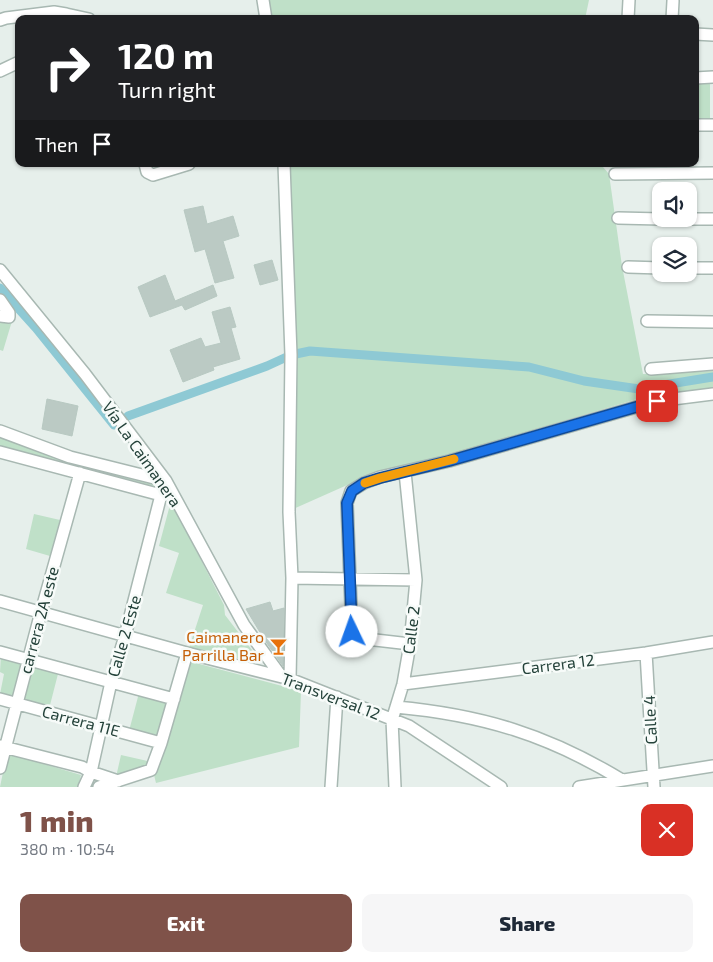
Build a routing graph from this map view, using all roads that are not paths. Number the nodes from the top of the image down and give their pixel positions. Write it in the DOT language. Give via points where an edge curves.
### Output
graph roads {
  1 [pos="263,0"];
  2 [pos="629,0"];
  3 [pos="673,1"];
  4 [pos="30,15"];
  5 [pos="64,15"];
  6 [pos="265,15"];
  7 [pos="628,15"];
  8 [pos="672,15"];
  9 [pos="15,17"];
  10 [pos="0,20"];
  11 [pos="699,34"];
  12 [pos="713,34"];
  13 [pos="15,64"];
  14 [pos="0,71"];
  15 [pos="713,77"];
  16 [pos="699,78"];
  17 [pos="699,125"];
  18 [pos="713,125"];
  19 [pos="146,167"];
  20 [pos="179,167"];
  21 [pos="284,167"];
  22 [pos="713,173"];
  23 [pos="615,174"];
  24 [pos="618,218"];
  25 [pos="652,219"];
  26 [pos="697,219"];
  27 [pos="713,219"];
  28 [pos="628,267"];
  29 [pos="652,268"];
  30 [pos="697,268"];
  31 [pos="713,268"];
  32 [pos="0,270"];
  33 [pos="0,300"];
  34 [pos="0,316"];
  35 [pos="647,321"];
  36 [pos="713,322"];
  37 [pos="713,364"];
  38 [pos="651,369"];
  39 [pos="713,394"];
  40 [pos="0,431"];
  41 [pos="0,452"];
  42 [pos="405,472"];
  43 [pos="80,473"];
  44 [pos="166,489"];
  45 [pos="292,578"];
  46 [pos="349,579"];
  47 [pos="416,580"];
  48 [pos="0,601"];
  49 [pos="41,612"];
  50 [pos="125,636"];
  51 [pos="713,642"];
  52 [pos="410,644"];
  53 [pos="0,652"];
  54 [pos="646,652"];
  55 [pos="187,653"];
  56 [pos="28,660"];
  57 [pos="285,677"];
  58 [pos="111,682"];
  59 [pos="403,684"];
  60 [pos="337,697"];
  61 [pos="0,699"];
  62 [pos="174,699"];
  63 [pos="17,703"];
  64 [pos="396,707"];
  65 [pos="392,720"];
  66 [pos="100,726"];
  67 [pos="161,743"];
  68 [pos="3,747"];
  69 [pos="713,766"];
  70 [pos="0,768"];
  71 [pos="90,772"];
  72 [pos="653,774"];
  73 [pos="622,780"];
  74 [pos="118,781"];
  75 [pos="84,787"];
  76 [pos="99,787"];
  77 [pos="331,787"];
  78 [pos="395,787"];
  79 [pos="501,787"];
  80 [pos="579,787"];
  81 [pos="654,787"];
  1 -- 6 [label="street"];
  2 -- 7 [label="street"];
  3 -- 8 [label="street"];
  4 -- 5 [label="street" via="54,12"];
  9 -- 10 [label="street"];
  11 -- 12 [label="street"];
  13 -- 14 [label="street"];
  15 -- 16 [label="street"];
  17 -- 18 [label="street"];
  19 -- 20 [label="street" via="153,175"];
  21 -- 45 [label="street" via="291,355 289,512"];
  22 -- 23 [label="street"];
  24 -- 25 [label="street"];
  26 -- 27 [label="street"];
  28 -- 29 [label="street"];
  30 -- 31 [label="street"];
  32 -- 44 [label="street, Vía La Caimanera" via="85,374"];
  33 -- 34 [label="street" via="9,317"];
  35 -- 36 [label="street"];
  37 -- 38 [label="street"];
  39 -- 42 [label="street" via="657,401"];
  40 -- 44 [label="street"];
  41 -- 43 [label="street"];
  42 -- 46 [label="street" via="364,483 352,491 347,503"];
  42 -- 47 [label="street, Calle 2"];
  43 -- 44 [label="street"];
  43 -- 49 [label="street, carrera 2A este"];
  44 -- 50 [label="street, Calle 2 Este"];
  44 -- 57 [label="street, Vía La Caimanera" via="244,625"];
  45 -- 46 [label="street"];
  45 -- 57 [label="street"];
  46 -- 47 [label="street"];
  46 -- 52 [label="street" via="352,632 358,638"];
  47 -- 52 [label="street, Calle 2"];
  48 -- 49 [label="street, Transversal 12"];
  49 -- 50 [label="street, Transversal 12"];
  49 -- 56 [label="street, carrera 2A este"];
  50 -- 55 [label="street, Transversal 12"];
  50 -- 58 [label="street, Calle 2 Este"];
  51 -- 54 [label="street, Carrera 12"];
  52 -- 59 [label="street, Calle 2"];
  53 -- 56 [label="street"];
  54 -- 59 [label="street, Carrera 12"];
  54 -- 72 [label="street, Calle 4"];
  55 -- 57 [label="street, Transversal 12"];
  55 -- 62 [label="street"];
  56 -- 58 [label="street"];
  56 -- 63 [label="street, carrera 2A este"];
  57 -- 60 [label="street, Transversal 12"];
  58 -- 62 [label="street"];
  58 -- 66 [label="street, Calle 2 Este"];
  59 -- 64 [label="street, Calle 2"];
  60 -- 65 [label="street, Transversal 12"];
  60 -- 77 [label="street"];
  61 -- 63 [label="street, Carrera 11E"];
  62 -- 67 [label="street"];
  63 -- 66 [label="street, Carrera 11E"];
  63 -- 68 [label="street, carrera 2A este"];
  64 -- 65 [label="street, Calle 2"];
  64 -- 73 [label="street" via="498,724 562,747"];
  65 -- 78 [label="street, Calle 2"];
  65 -- 79 [label="street, Transversal 12" via="409,726"];
  66 -- 67 [label="street, Carrera 11E"];
  66 -- 71 [label="street, Calle 2 Este"];
  67 -- 74 [label="street" via="150,771"];
  68 -- 70 [label="street, carrera 2A este"];
  68 -- 71 [label="street" via="82,767"];
  69 -- 72 [label="street"];
  71 -- 74 [label="street"];
  71 -- 75 [label="street, Calle 2 Este"];
  72 -- 73 [label="street"];
  72 -- 81 [label="street, Calle 4"];
  73 -- 80 [label="street"];
  74 -- 76 [label="street"];
}
